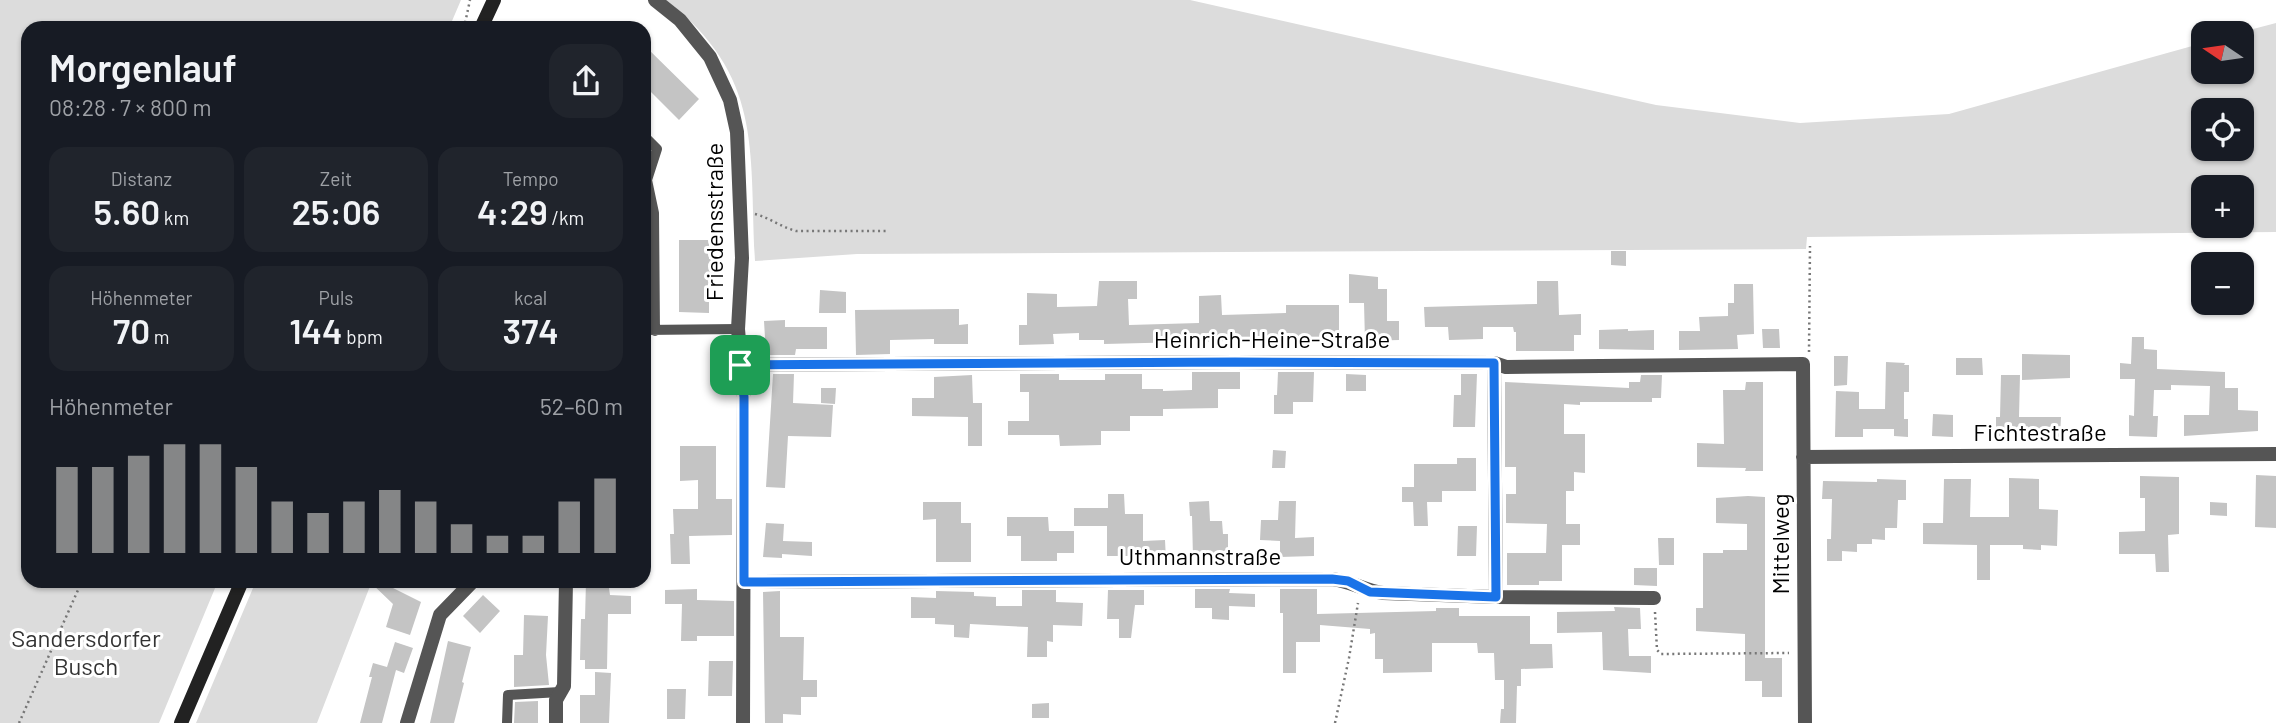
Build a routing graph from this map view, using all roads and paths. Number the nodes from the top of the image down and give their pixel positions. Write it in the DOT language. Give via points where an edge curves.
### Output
graph roads {
  1 [pos="470,0"];
  2 [pos="494,0"];
  3 [pos="655,0"];
  4 [pos="466,21"];
  5 [pos="484,21"];
  6 [pos="651,143"];
  7 [pos="651,166"];
  8 [pos="651,201"];
  9 [pos="742,212"];
  10 [pos="888,230"];
  11 [pos="1810,246"];
  12 [pos="651,302"];
  13 [pos="738,329"];
  14 [pos="651,331"];
  15 [pos="1494,363"];
  16 [pos="1803,364"];
  17 [pos="740,365"];
  18 [pos="2276,454"];
  19 [pos="1803,457"];
  20 [pos="744,582"];
  21 [pos="1360,586"];
  22 [pos="79,588"];
  23 [pos="239,588"];
  24 [pos="466,588"];
  25 [pos="566,588"];
  26 [pos="1496,597"];
  27 [pos="1654,598"];
  28 [pos="1804,653"];
  29 [pos="560,692"];
  30 [pos="19,723"];
  31 [pos="181,723"];
  32 [pos="407,723"];
  33 [pos="507,723"];
  34 [pos="556,723"];
  35 [pos="743,723"];
  36 [pos="1335,723"];
  37 [pos="1805,723"];
  1 -- 4 [label="path"];
  2 -- 5 [label="street"];
  3 -- 9 [label="street, Friedensstraße" via="696,39 730,100 737,132"];
  6 -- 7 [label="lane" via="657,149"];
  8 -- 12 [label="lane"];
  9 -- 10 [label="path" via="796,231"];
  9 -- 13 [label="street, Friedensstraße"];
  11 -- 16 [label="path" via="1809,354"];
  13 -- 14 [label="lane"];
  13 -- 17 [label="street, Friedensstraße"];
  15 -- 16 [label="street, Heinrich-Heine-Straße" via="1506,367"];
  15 -- 17 [label="street, Heinrich-Heine-Straße"];
  15 -- 26 [label="street"];
  16 -- 19 [label="street, Mittelweg"];
  17 -- 20 [label="street, Friedensstraße"];
  18 -- 19 [label="street, Fichtestraße"];
  19 -- 28 [label="street, Mittelweg"];
  20 -- 21 [label="street, Uthmannstraße" via="1332,579"];
  20 -- 35 [label="street, Friedensstraße"];
  21 -- 26 [label="street, Uthmannstraße" via="1370,592"];
  21 -- 36 [label="path"];
  22 -- 30 [label="path"];
  23 -- 31 [label="street"];
  24 -- 32 [label="street" via="440,615"];
  25 -- 29 [label="street" via="564,686"];
  26 -- 27 [label="street, Uthmannstraße"];
  27 -- 28 [label="path" via="1661,654"];
  28 -- 37 [label="street, Mittelweg"];
  29 -- 33 [label="lane" via="508,695"];
  29 -- 34 [label="street"];
}
